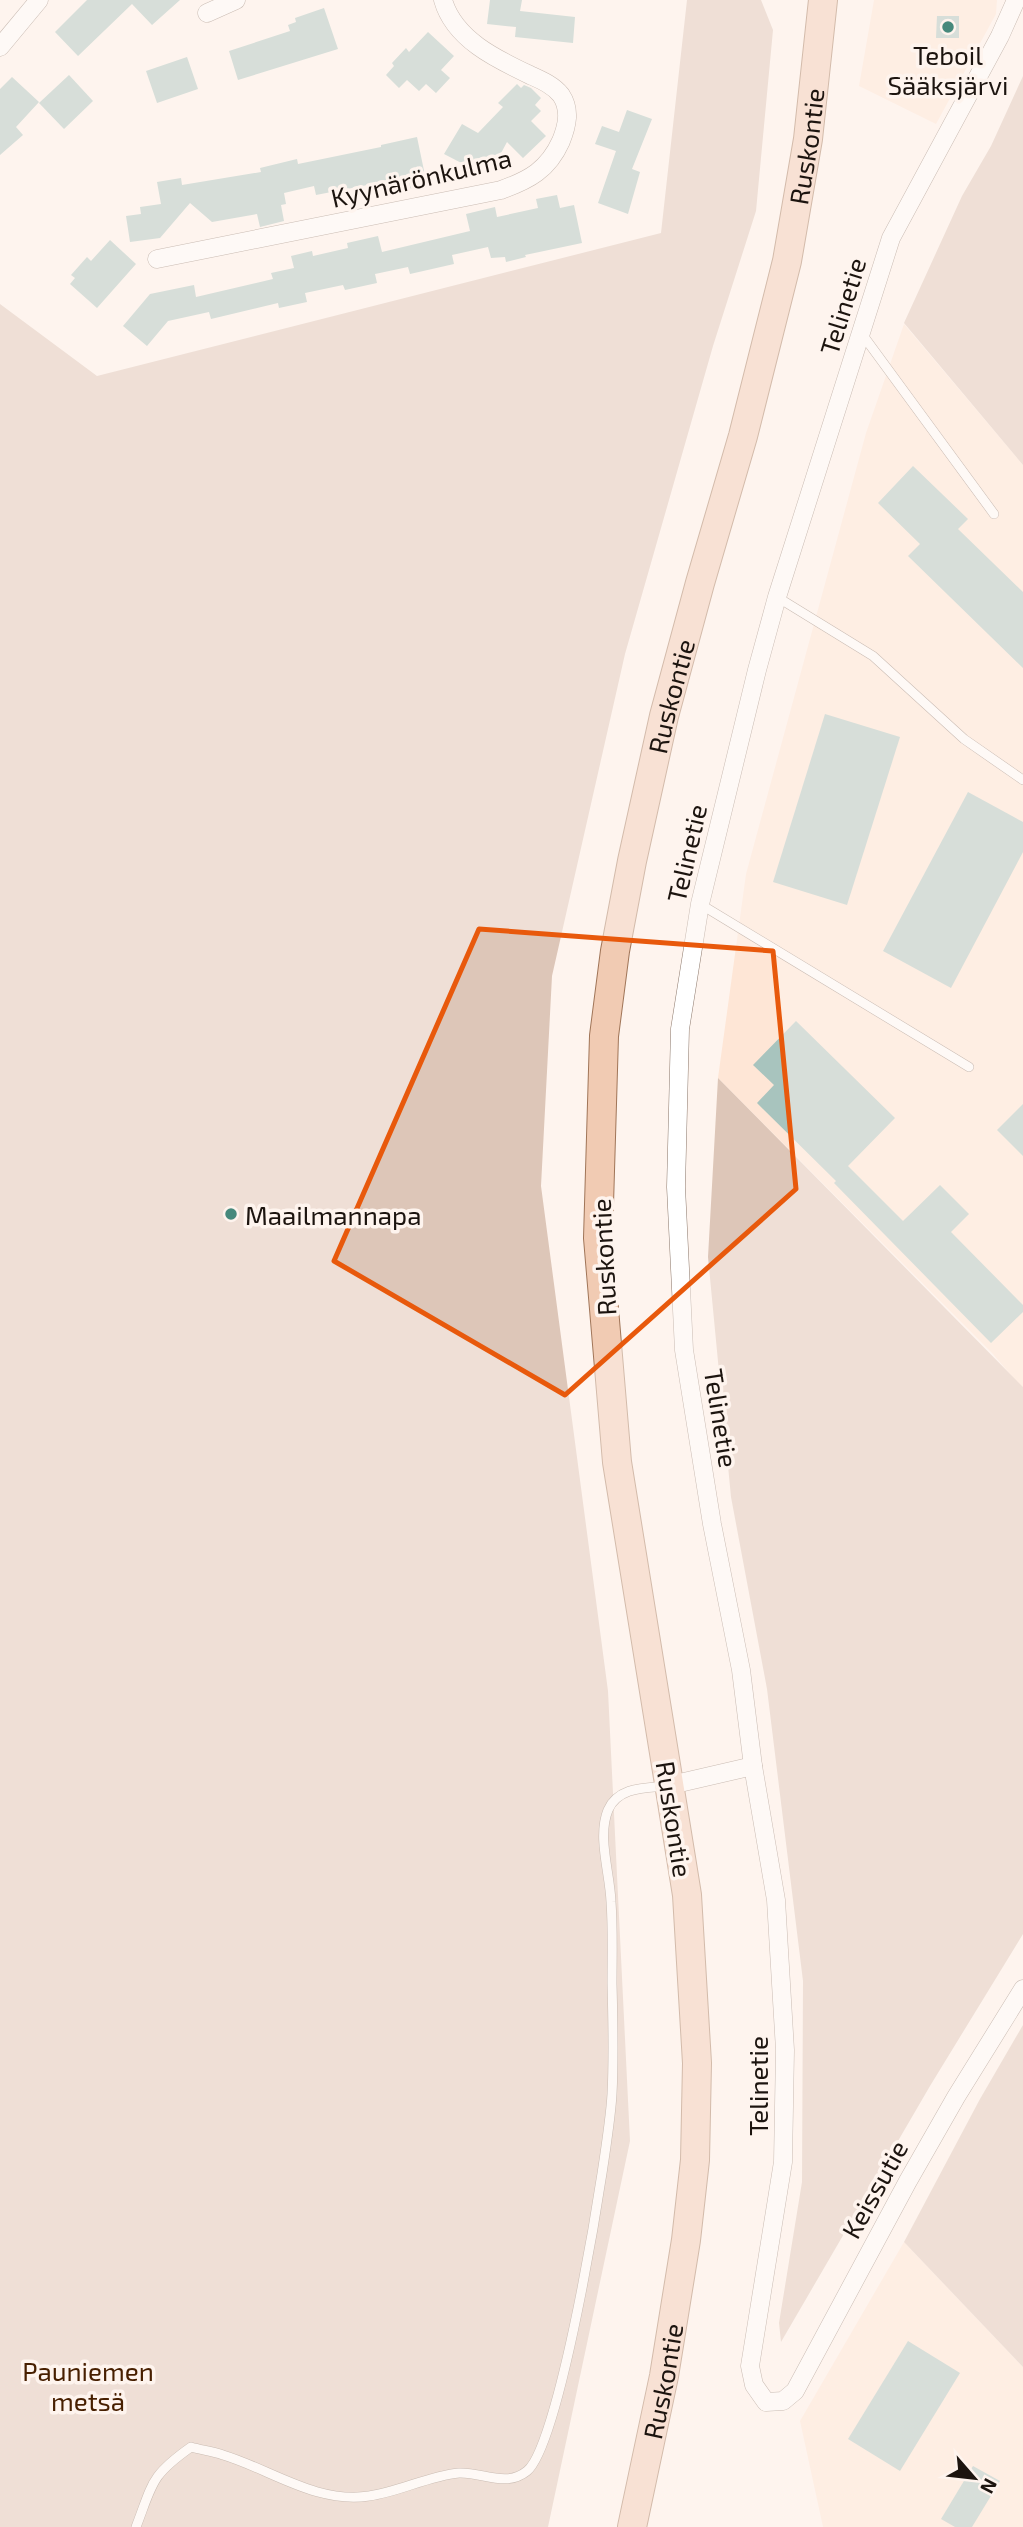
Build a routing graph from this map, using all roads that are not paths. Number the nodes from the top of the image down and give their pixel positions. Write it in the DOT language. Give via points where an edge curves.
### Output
graph roads {
  1 [pos="39,0"];
  2 [pos="236,0"];
  3 [pos="443,0"];
  4 [pos="822,0"];
  5 [pos="1016,0"];
  6 [pos="207,13"];
  7 [pos="0,47"];
  8 [pos="157,260"];
  9 [pos="862,334"];
  10 [pos="994,514"];
  11 [pos="777,597"];
  12 [pos="1023,779"];
  13 [pos="700,904"];
  14 [pos="968,1067"];
  15 [pos="753,1766"];
  16 [pos="671,1785"];
  17 [pos="1023,1989"];
  18 [pos="766,2402"];
  19 [pos="136,2527"];
  20 [pos="632,2527"];
  1 -- 7 [label="street"];
  2 -- 6 [label="street"];
  3 -- 8 [label="street, Kyynärönkulma" via="471,41 561,95 568,123 545,166 527,181 501,190"];
  4 -- 16 [label="main road, Ruskontie" via="808,139 787,261 664,716 629,873 604,1035 598,1238 616,1449"];
  5 -- 9 [label="street, Telinetie" via="891,238"];
  9 -- 10 [label="lane"];
  9 -- 11 [label="street, Telinetie"];
  11 -- 12 [label="lane" via="873,656 964,739"];
  11 -- 13 [label="street, Telinetie"];
  13 -- 14 [label="lane"];
  13 -- 15 [label="street, Telinetie" via="680,1042 676,1187 684,1350 741,1670"];
  15 -- 16 [label="street"];
  15 -- 18 [label="street, Telinetie" via="776,1900 785,2050 783,2162 750,2367 754,2385"];
  16 -- 19 [label="lane" via="631,1790 620,1796 609,1807 604,1825 611,1901 612,2096 593,2232 552,2418 539,2455 528,2470 509,2480 461,2473 367,2496 331,2495 223,2455 191,2448 166,2465 151,2484"];
  16 -- 20 [label="main road, Ruskontie" via="693,1963 695,2160 664,2376"];
  17 -- 18 [label="street, Keissutie" via="908,2181 794,2391 783,2401"];
}
